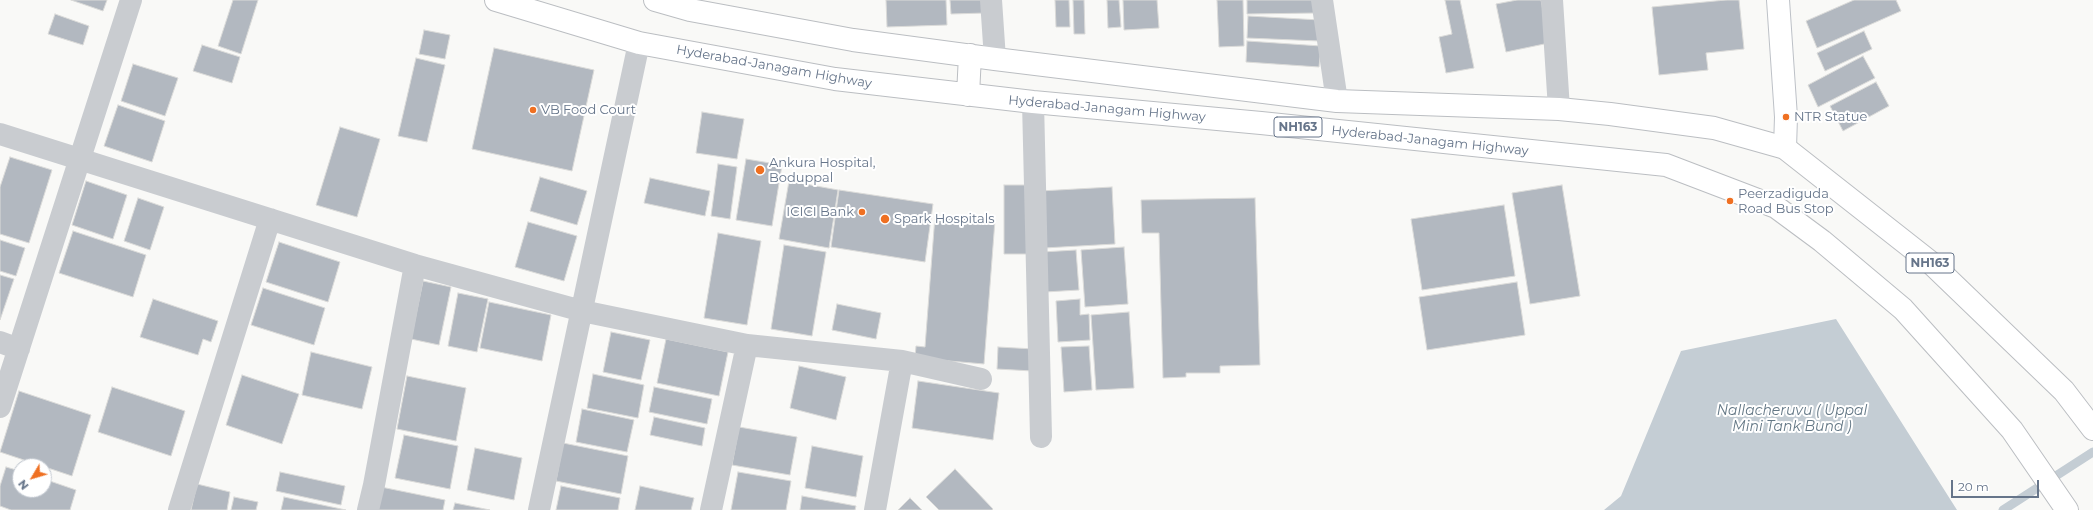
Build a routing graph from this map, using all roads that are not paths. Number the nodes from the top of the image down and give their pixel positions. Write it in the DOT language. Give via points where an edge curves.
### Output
graph roads {
  1 [pos="131,0"];
  2 [pos="496,0"];
  3 [pos="655,0"];
  4 [pos="992,0"];
  5 [pos="1322,0"];
  6 [pos="1552,0"];
  7 [pos="1778,0"];
  8 [pos="639,43"];
  9 [pos="970,55"];
  10 [pos="995,59"];
  11 [pos="968,95"];
  12 [pos="1337,101"];
  13 [pos="1033,102"];
  14 [pos="1559,109"];
  15 [pos="0,134"];
  16 [pos="1785,148"];
  17 [pos="81,159"];
  18 [pos="270,219"];
  19 [pos="415,265"];
  20 [pos="582,311"];
  21 [pos="747,344"];
  22 [pos="9,345"];
  23 [pos="902,361"];
  24 [pos="981,379"];
  25 [pos="0,407"];
  26 [pos="2093,429"];
  27 [pos="1041,437"];
  28 [pos="179,510"];
  29 [pos="368,510"];
  30 [pos="540,510"];
  31 [pos="711,510"];
  32 [pos="875,510"];
  33 [pos="2067,510"];
  1 -- 17 [label="street"];
  2 -- 8 [label="main road, Hyderabad-Janagam Highway / NH163"];
  3 -- 9 [label="main road, NH163" via="690,10 853,40"];
  4 -- 10 [label="street"];
  5 -- 12 [label="street"];
  6 -- 14 [label="street"];
  7 -- 16 [label="main road" via="1786,117"];
  8 -- 11 [label="main road, Hyderabad-Janagam Highway / NH163" via="835,79"];
  8 -- 20 [label="street"];
  9 -- 10 [label="main road, NH163"];
  9 -- 11 [label="main road"];
  10 -- 12 [label="main road, NH163"];
  11 -- 13 [label="main road, Hyderabad-Janagam Highway / NH163"];
  12 -- 14 [label="main road, NH163"];
  13 -- 27 [label="street"];
  13 -- 33 [label="main road, Hyderabad-Janagam Highway / NH163" via="1666,165 1776,207 1903,310 2012,430"];
  14 -- 16 [label="main road, NH163" via="1714,128"];
  15 -- 17 [label="street"];
  16 -- 26 [label="main road, NH163" via="1930,262 2064,391"];
  17 -- 18 [label="street"];
  17 -- 22 [label="street"];
  18 -- 19 [label="street"];
  18 -- 28 [label="street"];
  19 -- 20 [label="street"];
  19 -- 29 [label="street"];
  20 -- 21 [label="street"];
  20 -- 30 [label="street"];
  21 -- 23 [label="street"];
  21 -- 31 [label="street"];
  22 -- 25 [label="street"];
  23 -- 24 [label="street"];
  23 -- 32 [label="street"];
}
